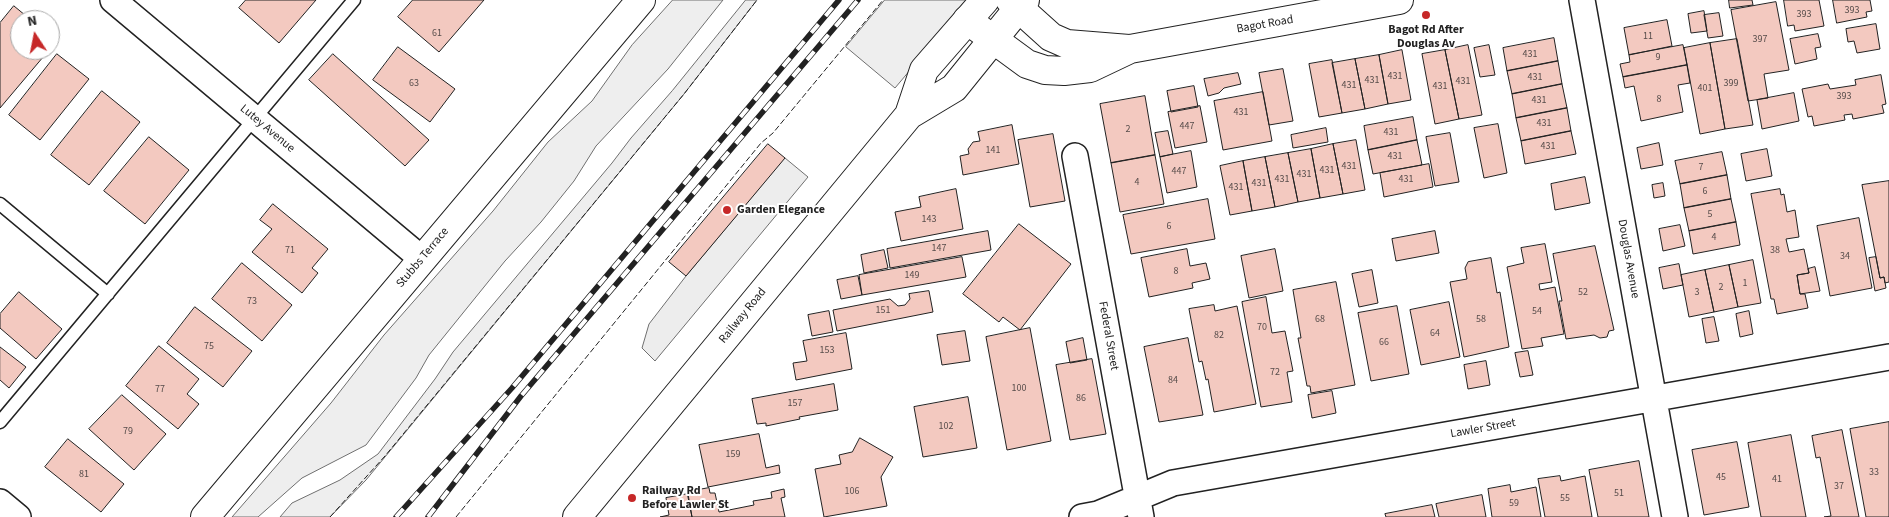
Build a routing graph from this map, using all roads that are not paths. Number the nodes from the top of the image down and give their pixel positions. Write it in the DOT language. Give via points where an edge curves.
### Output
graph roads {
  1 [pos="113,0"];
  2 [pos="354,0"];
  3 [pos="641,0"];
  4 [pos="1400,0"];
  5 [pos="1582,0"];
  6 [pos="1018,2"];
  7 [pos="976,10"];
  8 [pos="993,40"];
  9 [pos="1130,49"];
  10 [pos="909,115"];
  11 [pos="255,119"];
  12 [pos="1076,156"];
  13 [pos="0,204"];
  14 [pos="422,258"];
  15 [pos="108,294"];
  16 [pos="1889,357"];
  17 [pos="1654,399"];
  18 [pos="0,422"];
  19 [pos="0,502"];
  20 [pos="1139,508"];
  21 [pos="18,517"];
  22 [pos="205,517"];
  23 [pos="577,517"];
  24 [pos="1082,517"];
  25 [pos="1675,517"];
  1 -- 11 [label="street, Lutey Avenue"];
  2 -- 11 [label="lane"];
  3 -- 14 [label="main road, Stubbs Terrace"];
  4 -- 9 [label="main road, Bagot Road"];
  5 -- 17 [label="street, Douglas Avenue"];
  6 -- 8 [label="main road, Railway Road"];
  6 -- 9 [label="main road, Bagot Road" via="1051,38 1067,44"];
  7 -- 8 [label="main road, Bagot Road"];
  7 -- 10 [label="main road, Railway Road" via="924,70"];
  8 -- 9 [label="main road, Bagot Road" via="1027,64 1045,70 1090,68"];
  8 -- 10 [label="main road, Railway Road" via="954,88"];
  10 -- 23 [label="main road, Railway Road"];
  11 -- 14 [label="street, Lutey Avenue"];
  11 -- 15 [label="lane"];
  12 -- 20 [label="street, Federal Street"];
  13 -- 15 [label="lane"];
  14 -- 22 [label="main road, Stubbs Terrace"];
  15 -- 18 [label="lane"];
  16 -- 17 [label="street, Lawler Street"];
  17 -- 20 [label="street, Lawler Street" via="1173,483"];
  17 -- 25 [label="street, Douglas Avenue"];
  19 -- 21 [label="street"];
  20 -- 24 [label="street, Lawler Street"];
}
